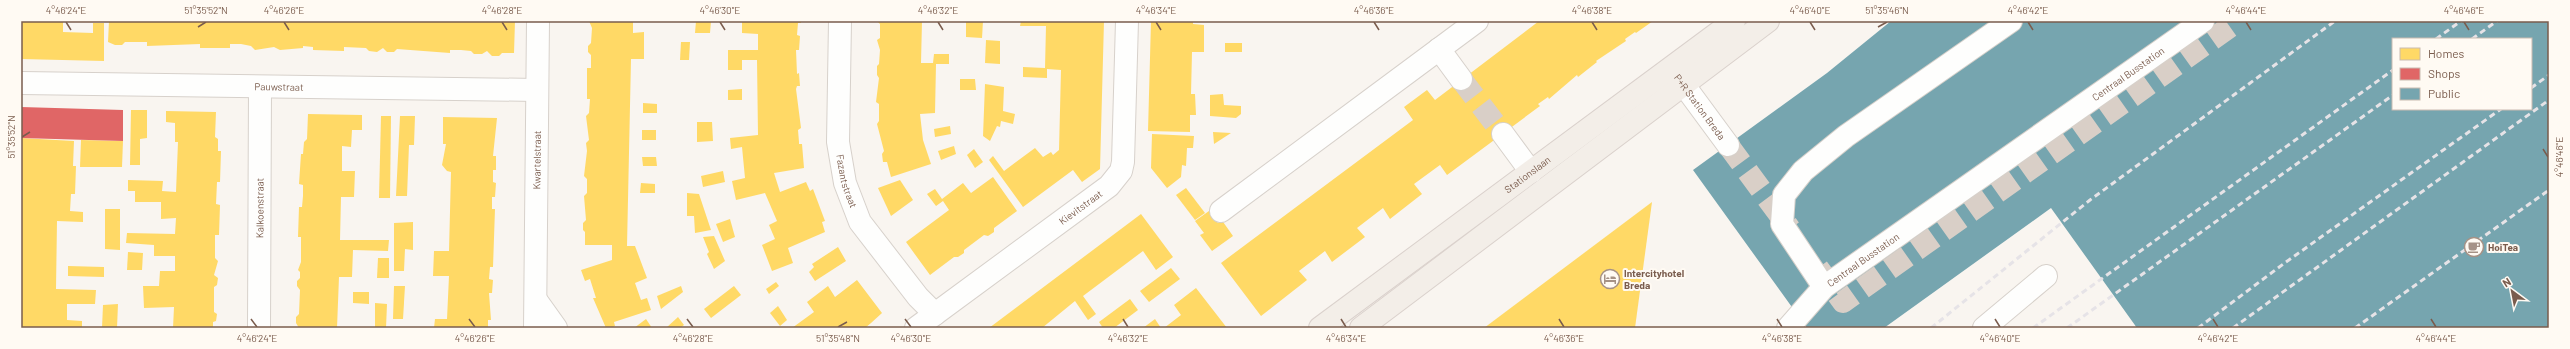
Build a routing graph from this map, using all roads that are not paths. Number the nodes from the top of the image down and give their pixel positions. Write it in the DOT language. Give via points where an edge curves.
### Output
graph roads {
  1 [pos="538,21"];
  2 [pos="840,21"];
  3 [pos="1127,21"];
  4 [pos="1477,21"];
  5 [pos="1734,21"];
  6 [pos="1768,21"];
  7 [pos="2011,21"];
  8 [pos="2203,21"];
  9 [pos="1439,49"];
  10 [pos="1671,68"];
  11 [pos="1462,79"];
  12 [pos="21,83"];
  13 [pos="1684,86"];
  14 [pos="260,88"];
  15 [pos="536,90"];
  16 [pos="1502,134"];
  17 [pos="1728,146"];
  18 [pos="1531,172"];
  19 [pos="1221,211"];
  20 [pos="2046,276"];
  21 [pos="1824,287"];
  22 [pos="536,300"];
  23 [pos="935,314"];
  24 [pos="258,328"];
  25 [pos="535,328"];
  26 [pos="556,328"];
  27 [pos="916,328"];
  28 [pos="1320,328"];
  29 [pos="1361,328"];
  30 [pos="1788,328"];
  31 [pos="1984,328"];
  1 -- 15 [label="street, Kwartelstraat"];
  2 -- 23 [label="street, Fazantstraat" via="838,142 845,183 860,222 918,297"];
  3 -- 23 [label="street, Kievitstraat" via="1121,171 1109,186"];
  4 -- 9 [label="street"];
  5 -- 10 [label="main road, Stationslaan"];
  6 -- 13 [label="main road"];
  7 -- 21 [label="street, Centraal Busstation" via="1846,136 1803,171 1784,195 1782,224"];
  8 -- 21 [label="street, Centraal Busstation"];
  9 -- 11 [label="street"];
  9 -- 19 [label="street"];
  10 -- 13 [label="street, P+R Station Breda"];
  10 -- 18 [label="main road, Stationslaan"];
  12 -- 14 [label="street, Pauwstraat"];
  13 -- 17 [label="street, P+R Station Breda"];
  13 -- 29 [label="main road"];
  14 -- 15 [label="street, Pauwstraat"];
  14 -- 24 [label="street, Kalkoenstraat"];
  15 -- 22 [label="street, Kwartelstraat"];
  16 -- 18 [label="street"];
  18 -- 28 [label="main road, Stationslaan"];
  20 -- 31 [label="street"];
  21 -- 30 [label="street"];
  22 -- 25 [label="street, Kwartelstraat"];
  22 -- 26 [label="street"];
  23 -- 27 [label="street, Kievitstraat"];
}
